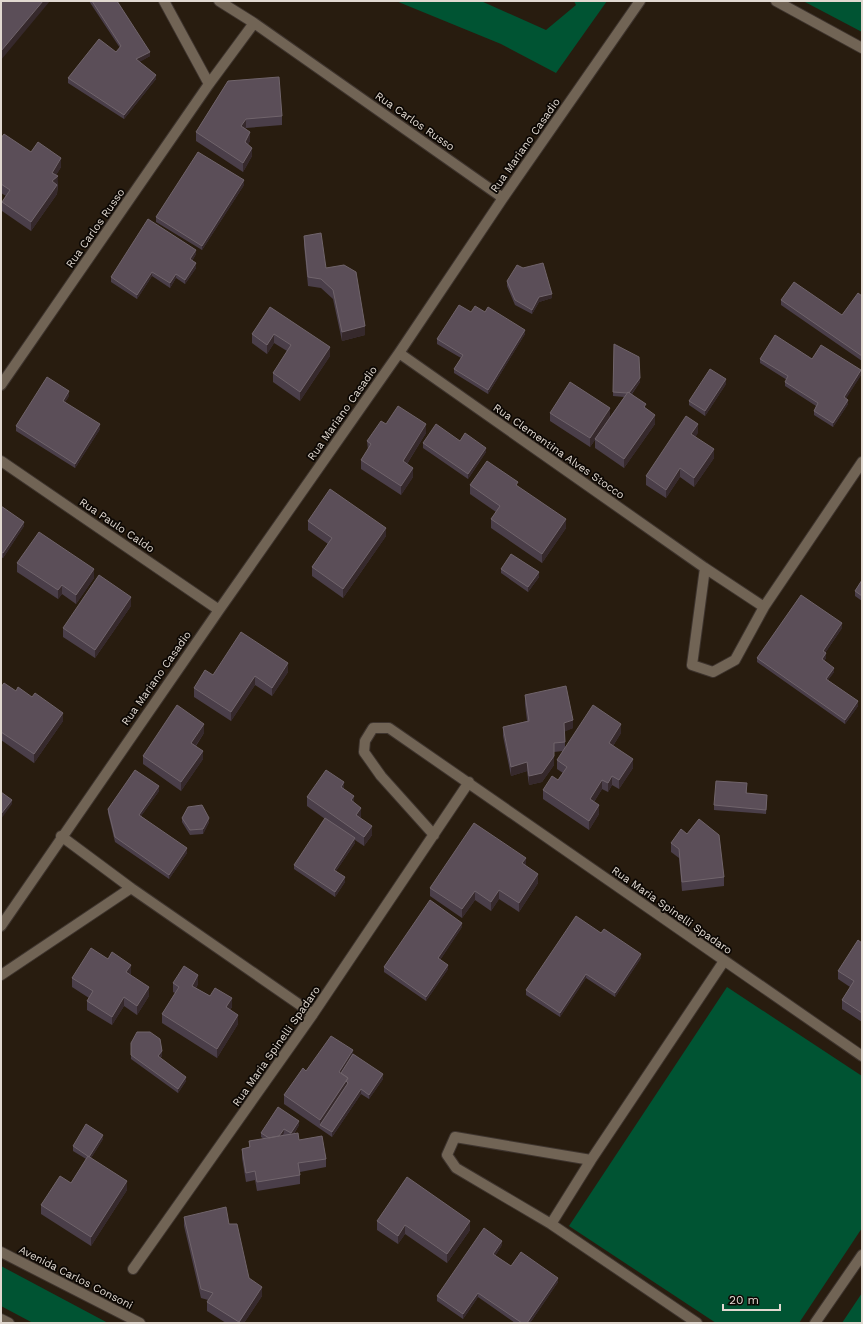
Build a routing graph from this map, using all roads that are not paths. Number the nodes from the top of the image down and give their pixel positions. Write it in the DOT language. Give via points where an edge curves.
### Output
graph roads {
  1 [pos="164,1"];
  2 [pos="219,1"];
  3 [pos="640,1"];
  4 [pos="776,1"];
  5 [pos="254,23"];
  6 [pos="862,48"];
  7 [pos="209,84"];
  8 [pos="503,198"];
  9 [pos="399,353"];
  10 [pos="1,384"];
  11 [pos="1,461"];
  12 [pos="862,462"];
  13 [pos="705,568"];
  14 [pos="764,607"];
  15 [pos="219,610"];
  16 [pos="469,782"];
  17 [pos="434,834"];
  18 [pos="62,836"];
  19 [pos="131,888"];
  20 [pos="1,926"];
  21 [pos="724,961"];
  22 [pos="1,975"];
  23 [pos="313,1014"];
  24 [pos="862,1056"];
  25 [pos="592,1160"];
  26 [pos="551,1224"];
  27 [pos="1,1252"];
  28 [pos="862,1255"];
  29 [pos="133,1269"];
  30 [pos="1,1319"];
  31 [pos="8,1323"];
  32 [pos="140,1323"];
  33 [pos="697,1323"];
  34 [pos="815,1323"];
  1 -- 7 [label="street"];
  2 -- 5 [label="street, Rua Carlos Russo"];
  3 -- 8 [label="street, Rua Mariano Casadio"];
  4 -- 6 [label="street"];
  5 -- 7 [label="street, Rua Carlos Russo"];
  5 -- 8 [label="street, Rua Carlos Russo"];
  7 -- 10 [label="street, Rua Carlos Russo"];
  8 -- 9 [label="street, Rua Mariano Casadio"];
  9 -- 13 [label="street, Rua Clementina Alves Stocco"];
  9 -- 15 [label="street, Rua Mariano Casadio"];
  11 -- 15 [label="street, Rua Paulo Caldo"];
  12 -- 14 [label="street"];
  13 -- 14 [label="street, Rua Clementina Alves Stocco"];
  13 -- 14 [label="street" via="692,665 713,672 735,660"];
  15 -- 18 [label="street, Rua Mariano Casadio"];
  16 -- 17 [label="street, Rua Maria Spinelli Spadaro"];
  16 -- 17 [label="street, Rua Maria Spinelli Spadaro" via="389,728 373,728 365,741 364,752 381,776"];
  16 -- 21 [label="street, Rua Maria Spinelli Spadaro"];
  17 -- 23 [label="street, Rua Maria Spinelli Spadaro"];
  18 -- 19 [label="street"];
  18 -- 20 [label="street, Rua Mariano Casadio"];
  19 -- 22 [label="street"];
  19 -- 23 [label="street"];
  21 -- 24 [label="street, Rua Maria Spinelli Spadaro"];
  21 -- 25 [label="street"];
  23 -- 29 [label="street, Rua Maria Spinelli Spadaro"];
  25 -- 26 [label="street"];
  25 -- 26 [label="street" via="456,1137 447,1155 456,1168"];
  26 -- 33 [label="street"];
  27 -- 32 [label="street, Avenida Carlos Consoni"];
  28 -- 34 [label="street"];
  30 -- 31 [label="street"];
}
